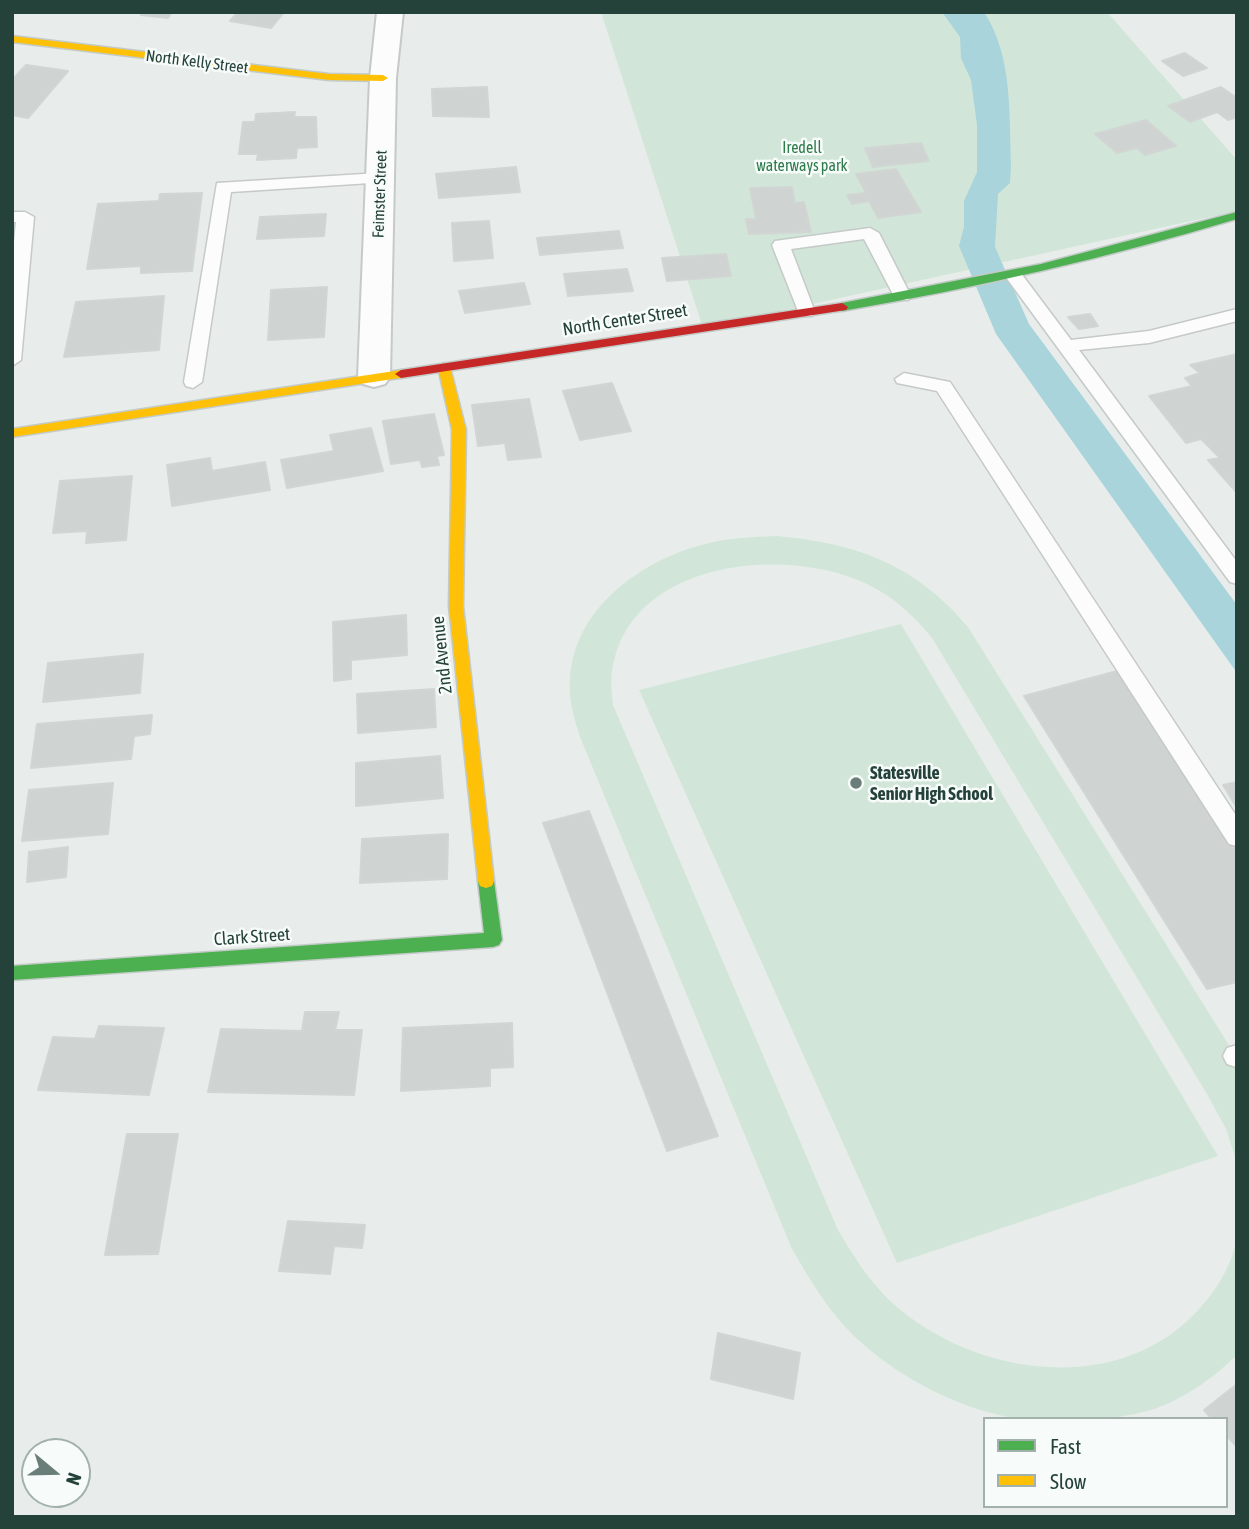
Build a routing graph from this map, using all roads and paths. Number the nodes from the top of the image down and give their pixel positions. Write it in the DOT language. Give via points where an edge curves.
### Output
graph roads {
  1 [pos="390,12"];
  2 [pos="12,39"];
  3 [pos="383,78"];
  4 [pos="380,178"];
  5 [pos="1237,215"];
  6 [pos="12,217"];
  7 [pos="1014,276"];
  8 [pos="902,296"];
  9 [pos="806,312"];
  10 [pos="1237,315"];
  11 [pos="1066,346"];
  12 [pos="12,360"];
  13 [pos="444,367"];
  14 [pos="374,377"];
  15 [pos="904,379"];
  16 [pos="193,383"];
  17 [pos="12,433"];
  18 [pos="1237,577"];
  19 [pos="1237,837"];
  20 [pos="494,940"];
  21 [pos="12,972"];
  1 -- 3 [label="street, Feimster Street"];
  2 -- 3 [label="street, North Kelly Street" via="328,78"];
  3 -- 4 [label="street, Feimster Street"];
  4 -- 14 [label="street, Feimster Street"];
  4 -- 16 [label="lane" via="223,187"];
  5 -- 7 [label="street, North Center Street" via="1145,244"];
  6 -- 12 [label="lane" via="25,217"];
  7 -- 8 [label="street, North Center Street"];
  7 -- 11 [label="lane"];
  8 -- 9 [label="street, North Center Street"];
  8 -- 9 [label="lane" via="870,233 781,245"];
  9 -- 13 [label="street, North Center Street"];
  10 -- 11 [label="lane" via="1149,337"];
  11 -- 18 [label="lane"];
  13 -- 14 [label="street, North Center Street"];
  13 -- 20 [label="street, 2nd Avenue" via="459,430 456,606"];
  14 -- 17 [label="street, North Center Street"];
  15 -- 19 [label="lane" via="943,386"];
  20 -- 21 [label="street, Clark Street"];
}
